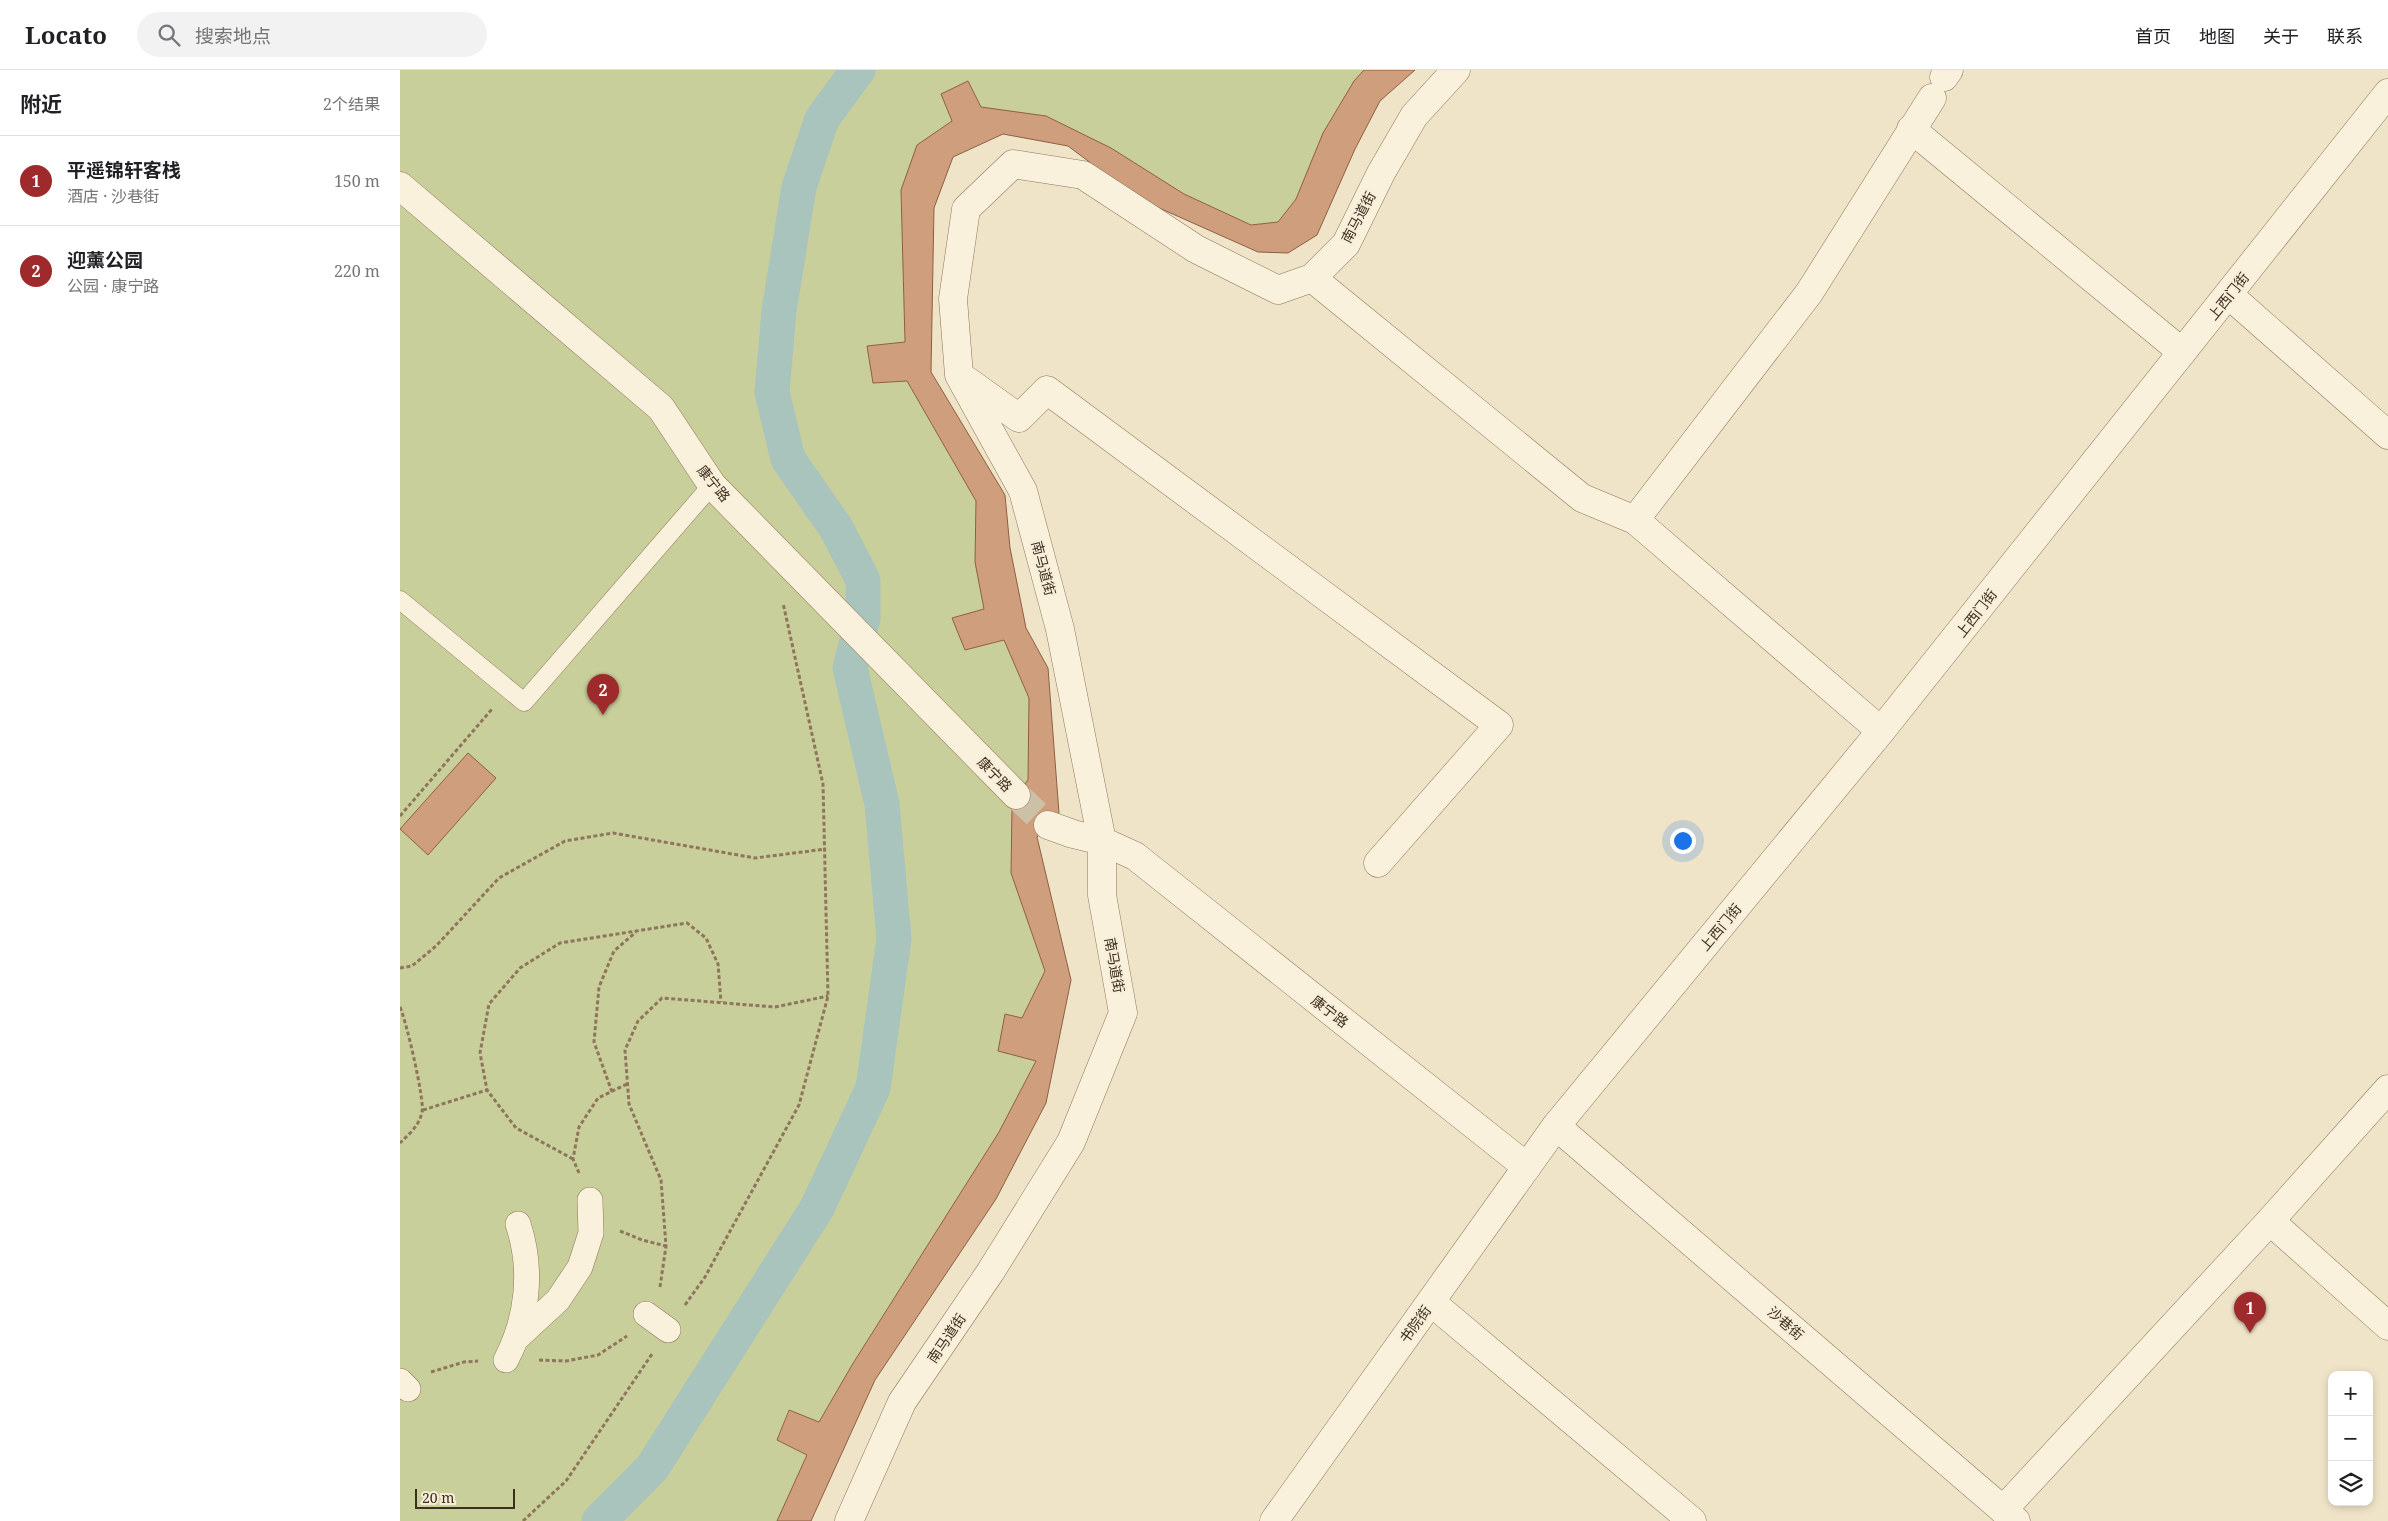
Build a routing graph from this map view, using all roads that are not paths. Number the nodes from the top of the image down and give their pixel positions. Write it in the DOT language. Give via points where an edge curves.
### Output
graph roads {
  1 [pos="1456,70"];
  2 [pos="1942,82"];
  3 [pos="2388,94"];
  4 [pos="1911,129"];
  5 [pos="400,186"];
  6 [pos="1312,278"];
  7 [pos="2229,294"];
  8 [pos="2182,352"];
  9 [pos="959,375"];
  10 [pos="2388,435"];
  11 [pos="712,485"];
  12 [pos="1635,520"];
  13 [pos="400,600"];
  14 [pos="1881,732"];
  15 [pos="1016,795"];
  16 [pos="1048,825"];
  17 [pos="1102,841"];
  18 [pos="1378,863"];
  19 [pos="2388,1088"];
  20 [pos="1556,1126"];
  21 [pos="1527,1167"];
  22 [pos="590,1200"];
  23 [pos="2270,1222"];
  24 [pos="518,1224"];
  25 [pos="1431,1302"];
  26 [pos="646,1314"];
  27 [pos="2388,1326"];
  28 [pos="668,1330"];
  29 [pos="518,1337"];
  30 [pos="506,1360"];
  31 [pos="2010,1515"];
  32 [pos="849,1521"];
  33 [pos="1274,1521"];
  34 [pos="1692,1521"];
  1 -- 6 [label="street, 南马道街" via="1414,116 1346,244"];
  2 -- 4 [label="street"];
  3 -- 7 [label="street, 上西门街"];
  4 -- 8 [label="street"];
  4 -- 12 [label="street" via="1809,293"];
  5 -- 11 [label="street, 康宁路" via="661,408"];
  6 -- 9 [label="street, 南马道街" via="1278,290 1196,249 1084,175 1013,164 966,209 953,299"];
  6 -- 12 [label="street" via="1582,498"];
  7 -- 8 [label="street, 上西门街"];
  7 -- 10 [label="street"];
  8 -- 14 [label="street, 上西门街"];
  9 -- 17 [label="street, 南马道街" via="1023,491 1060,629"];
  9 -- 18 [label="street" via="1019,418 1047,390 1499,724"];
  11 -- 13 [label="lane" via="524,702"];
  11 -- 15 [label="street, 康宁路"];
  12 -- 14 [label="street"];
  14 -- 20 [label="street, 上西门街"];
  16 -- 17 [label="street, 康宁路"];
  17 -- 21 [label="street, 康宁路" via="1135,856"];
  17 -- 32 [label="street, 南马道街" via="1102,895 1123,1013 1071,1142 991,1271 902,1402"];
  19 -- 23 [label="street"];
  20 -- 21 [label="street, 书院街"];
  20 -- 31 [label="street, 沙巷街"];
  21 -- 25 [label="street, 书院街"];
  22 -- 29 [label="street" via="591,1233 580,1267 558,1300"];
  23 -- 27 [label="street"];
  23 -- 31 [label="street"];
  24 -- 29 [label="street" via="525,1243 528,1283"];
  25 -- 33 [label="street, 书院街"];
  25 -- 34 [label="street"];
  26 -- 28 [label="street"];
  29 -- 30 [label="street"];
}
